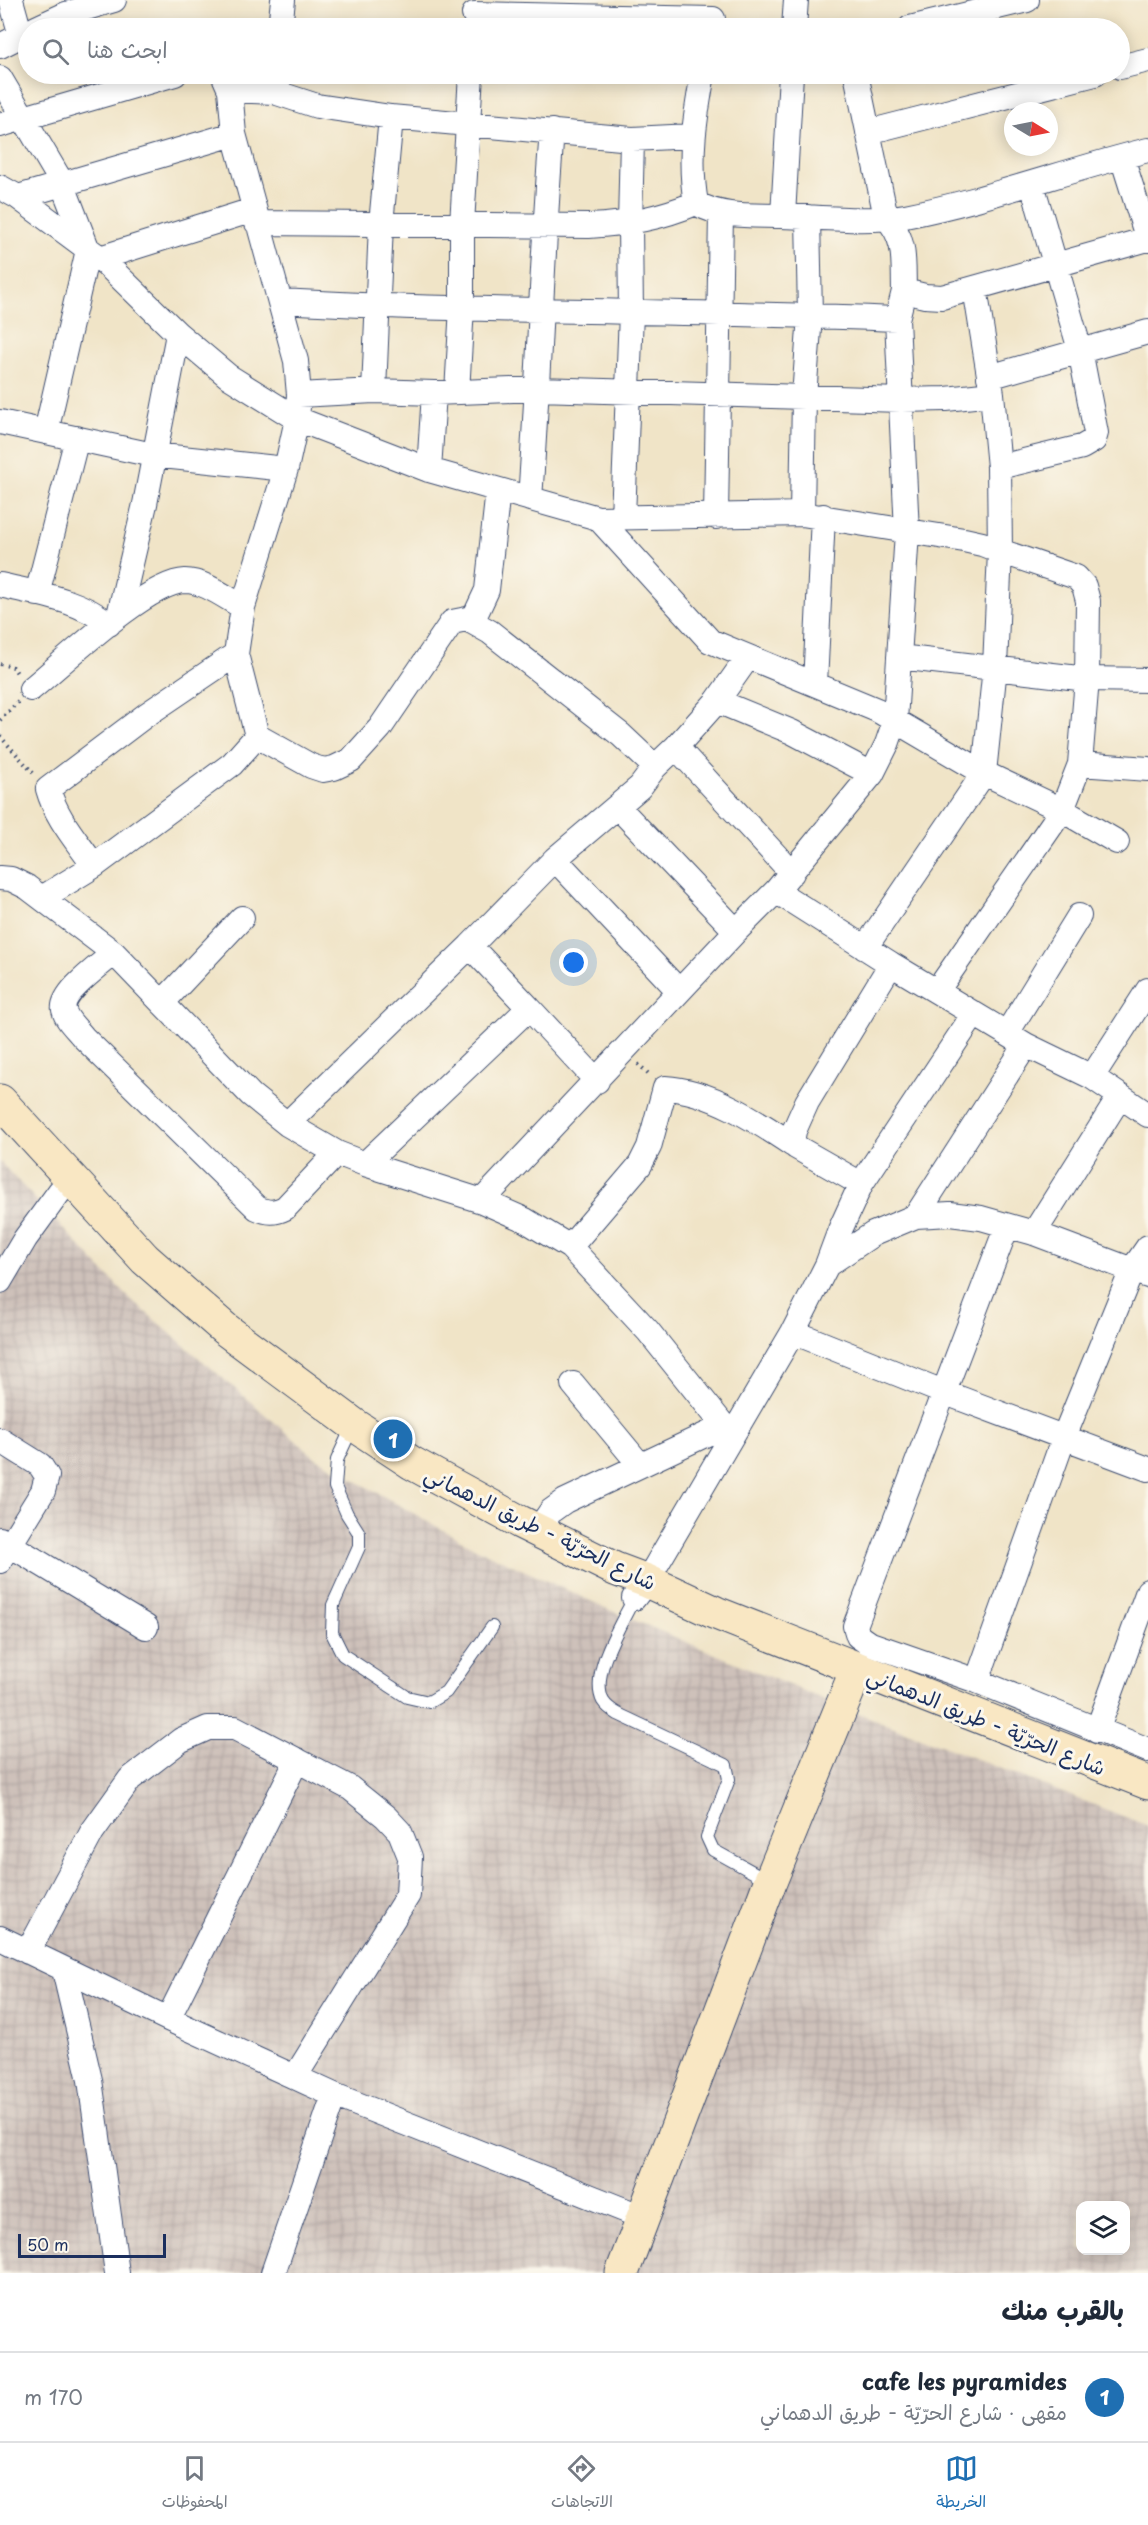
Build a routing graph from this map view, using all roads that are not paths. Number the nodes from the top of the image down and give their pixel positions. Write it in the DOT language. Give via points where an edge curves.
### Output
graph roads {
  1 [pos="11,0"];
  2 [pos="114,0"];
  3 [pos="283,0"];
  4 [pos="795,0"];
  5 [pos="1027,0"];
  6 [pos="474,14"];
  7 [pos="713,16"];
  8 [pos="58,18"];
  9 [pos="281,18"];
  10 [pos="794,18"];
  11 [pos="952,18"];
  12 [pos="18,25"];
  13 [pos="1148,60"];
  14 [pos="1130,64"];
  15 [pos="0,78"];
  16 [pos="140,84"];
  17 [pos="227,84"];
  18 [pos="277,84"];
  19 [pos="470,84"];
  20 [pos="701,84"];
  21 [pos="790,84"];
  22 [pos="858,84"];
  23 [pos="1056,84"];
  24 [pos="392,117"];
  25 [pos="23,118"];
  26 [pos="468,124"];
  27 [pos="0,125"];
  28 [pos="552,131"];
  29 [pos="868,132"];
  30 [pos="234,135"];
  31 [pos="692,136"];
  32 [pos="632,139"];
  33 [pos="1148,150"];
  34 [pos="1122,157"];
  35 [pos="62,183"];
  36 [pos="1032,184"];
  37 [pos="9,192"];
  38 [pos="696,203"];
  39 [pos="722,213"];
  40 [pos="255,216"];
  41 [pos="783,216"];
  42 [pos="808,217"];
  43 [pos="886,217"];
  44 [pos="381,224"];
  45 [pos="462,224"];
  46 [pos="545,224"];
  47 [pos="630,224"];
  48 [pos="1148,239"];
  49 [pos="94,254"];
  50 [pos="1054,266"];
  51 [pos="975,288"];
  52 [pos="904,291"];
  53 [pos="280,301"];
  54 [pos="377,307"];
  55 [pos="462,307"];
  56 [pos="542,311"];
  57 [pos="631,314"];
  58 [pos="720,314"];
  59 [pos="810,315"];
  60 [pos="897,319"];
  61 [pos="1148,332"];
  62 [pos="178,334"];
  63 [pos="1080,350"];
  64 [pos="991,385"];
  65 [pos="538,389"];
  66 [pos="374,391"];
  67 [pos="716,392"];
  68 [pos="446,393"];
  69 [pos="628,393"];
  70 [pos="804,397"];
  71 [pos="901,400"];
  72 [pos="298,407"];
  73 [pos="1,427"];
  74 [pos="46,432"];
  75 [pos="77,438"];
  76 [pos="153,455"];
  77 [pos="999,467"];
  78 [pos="285,469"];
  79 [pos="429,470"];
  80 [pos="498,490"];
  81 [pos="531,499"];
  82 [pos="813,515"];
  83 [pos="623,517"];
  84 [pos="716,517"];
  85 [pos="598,518"];
  86 [pos="907,532"];
  87 [pos="1000,551"];
  88 [pos="0,585"];
  89 [pos="37,594"];
  90 [pos="243,607"];
  91 [pos="114,619"];
  92 [pos="472,622"];
  93 [pos="236,654"];
  94 [pos="748,657"];
  95 [pos="899,657"];
  96 [pos="994,666"];
  97 [pos="1088,679"];
  98 [pos="1148,680"];
  99 [pos="814,684"];
  100 [pos="31,689"];
  101 [pos="717,701"];
  102 [pos="895,721"];
  103 [pos="257,736"];
  104 [pos="676,747"];
  105 [pos="1080,764"];
  106 [pos="655,767"];
  107 [pos="1148,769"];
  108 [pos="984,773"];
  109 [pos="872,774"];
  110 [pos="618,807"];
  111 [pos="1062,810"];
  112 [pos="1117,842"];
  113 [pos="555,859"];
  114 [pos="94,866"];
  115 [pos="792,873"];
  116 [pos="4,875"];
  117 [pos="776,891"];
  118 [pos="42,898"];
  119 [pos="1079,916"];
  120 [pos="242,918"];
  121 [pos="736,931"];
  122 [pos="470,946"];
  123 [pos="865,948"];
  124 [pos="114,953"];
  125 [pos="891,964"];
  126 [pos="1148,990"];
  127 [pos="937,991"];
  128 [pos="679,992"];
  129 [pos="162,1004"];
  130 [pos="529,1008"];
  131 [pos="974,1014"];
  132 [pos="1016,1039"];
  133 [pos="1092,1077"];
  134 [pos="597,1082"];
  135 [pos="1119,1098"];
  136 [pos="0,1101"];
  137 [pos="1148,1115"];
  138 [pos="287,1124"];
  139 [pos="0,1126"];
  140 [pos="793,1145"];
  141 [pos="337,1153"];
  142 [pos="365,1164"];
  143 [pos="861,1184"];
  144 [pos="60,1191"];
  145 [pos="482,1201"];
  146 [pos="916,1216"];
  147 [pos="1007,1226"];
  148 [pos="1034,1233"];
  149 [pos="570,1247"];
  150 [pos="1148,1247"];
  151 [pos="827,1265"];
  152 [pos="1140,1273"];
  153 [pos="0,1281"];
  154 [pos="793,1332"];
  155 [pos="573,1384"];
  156 [pos="943,1392"];
  157 [pos="730,1427"];
  158 [pos="349,1432"];
  159 [pos="1064,1437"];
  160 [pos="0,1440"];
  161 [pos="640,1465"];
  162 [pos="1148,1469"];
  163 [pos="538,1530"];
  164 [pos="3,1548"];
  165 [pos="641,1589"];
  166 [pos="1148,1591"];
  167 [pos="146,1627"];
  168 [pos="492,1627"];
  169 [pos="853,1678"];
  170 [pos="977,1681"];
  171 [pos="1097,1731"];
  172 [pos="1148,1750"];
  173 [pos="297,1760"];
  174 [pos="1148,1784"];
  175 [pos="1148,1803"];
  176 [pos="770,1882"];
  177 [pos="0,1938"];
  178 [pos="28,1952"];
  179 [pos="64,1970"];
  180 [pos="168,2019"];
  181 [pos="295,2077"];
  182 [pos="334,2095"];
  183 [pos="642,2217"];
  184 [pos="117,2273"];
  185 [pos="273,2273"];
  186 [pos="622,2273"];
  1 -- 12 [label="street"];
  2 -- 8 [label="street"];
  3 -- 9 [label="street"];
  4 -- 10 [label="street"];
  5 -- 11 [label="street"];
  6 -- 7 [label="street"];
  13 -- 14 [label="street"];
  15 -- 25 [label="street"];
  16 -- 25 [label="street"];
  17 -- 30 [label="street"];
  18 -- 24 [label="street" via="317,106"];
  19 -- 26 [label="street"];
  20 -- 31 [label="street"];
  21 -- 41 [label="street"];
  22 -- 29 [label="street"];
  23 -- 29 [label="street"];
  24 -- 26 [label="street"];
  24 -- 44 [label="street"];
  25 -- 27 [label="street"];
  25 -- 35 [label="street"];
  26 -- 28 [label="street"];
  26 -- 45 [label="street"];
  28 -- 32 [label="street"];
  28 -- 46 [label="street"];
  29 -- 43 [label="street"];
  30 -- 35 [label="street"];
  30 -- 40 [label="street"];
  31 -- 32 [label="street"];
  31 -- 38 [label="street"];
  32 -- 47 [label="street"];
  33 -- 34 [label="street"];
  34 -- 36 [label="street"];
  34 -- 48 [label="street"];
  35 -- 37 [label="street"];
  35 -- 49 [label="street"];
  36 -- 43 [label="street"];
  36 -- 50 [label="street"];
  37 -- 49 [label="street"];
  38 -- 39 [label="street"];
  38 -- 47 [label="street"];
  39 -- 41 [label="street"];
  39 -- 58 [label="street"];
  40 -- 44 [label="street"];
  40 -- 49 [label="street"];
  40 -- 53 [label="street"];
  41 -- 42 [label="street"];
  42 -- 43 [label="street"];
  42 -- 59 [label="street"];
  43 -- 52 [label="street" via="903,243"];
  44 -- 45 [label="street"];
  44 -- 54 [label="street"];
  45 -- 46 [label="street"];
  45 -- 55 [label="street"];
  46 -- 47 [label="street"];
  46 -- 56 [label="street"];
  47 -- 57 [label="street"];
  48 -- 50 [label="street"];
  49 -- 62 [label="street"];
  49 -- 74 [label="street"];
  50 -- 51 [label="street"];
  50 -- 63 [label="street"];
  51 -- 52 [label="street" via="942,297"];
  51 -- 64 [label="street"];
  52 -- 60 [label="street"];
  53 -- 54 [label="street"];
  53 -- 72 [label="street" via="296,361"];
  54 -- 55 [label="street"];
  54 -- 66 [label="street"];
  55 -- 56 [label="street"];
  55 -- 68 [label="street"];
  56 -- 57 [label="street"];
  56 -- 65 [label="street"];
  57 -- 58 [label="street"];
  57 -- 69 [label="street"];
  58 -- 59 [label="street"];
  58 -- 67 [label="street"];
  59 -- 60 [label="street"];
  59 -- 70 [label="street"];
  60 -- 71 [label="street"];
  61 -- 63 [label="street"];
  62 -- 72 [label="street" via="228,376"];
  62 -- 76 [label="street"];
  63 -- 64 [label="street"];
  63 -- 77 [label="street" via="1096,425 1094,440 1082,447"];
  64 -- 71 [label="street" via="946,399"];
  64 -- 77 [label="street"];
  65 -- 68 [label="street"];
  65 -- 69 [label="street"];
  65 -- 81 [label="street"];
  66 -- 68 [label="street"];
  66 -- 72 [label="street"];
  67 -- 69 [label="street"];
  67 -- 70 [label="street"];
  67 -- 84 [label="street"];
  68 -- 79 [label="street"];
  69 -- 83 [label="street"];
  70 -- 71 [label="street"];
  70 -- 82 [label="street"];
  71 -- 86 [label="street"];
  72 -- 78 [label="street"];
  72 -- 79 [label="street"];
  73 -- 74 [label="street"];
  74 -- 75 [label="street"];
  75 -- 76 [label="street"];
  75 -- 89 [label="street"];
  76 -- 78 [label="street"];
  76 -- 91 [label="street" via="145,504"];
  77 -- 87 [label="street"];
  78 -- 90 [label="street"];
  79 -- 80 [label="street"];
  80 -- 81 [label="street"];
  80 -- 92 [label="street" via="487,590"];
  81 -- 85 [label="street"];
  82 -- 84 [label="street"];
  82 -- 86 [label="street"];
  82 -- 99 [label="street"];
  83 -- 84 [label="street"];
  83 -- 85 [label="street"];
  85 -- 94 [label="street" via="710,641"];
  86 -- 87 [label="street" via="982,544"];
  86 -- 95 [label="street"];
  87 -- 96 [label="street"];
  87 -- 97 [label="street" via="1076,577 1084,586 1088,601"];
  88 -- 89 [label="street"];
  89 -- 91 [label="street"];
  90 -- 91 [label="street" via="208,588 184,581 160,586"];
  90 -- 93 [label="street"];
  91 -- 100 [label="street"];
  92 -- 103 [label="street" via="452,622 380,728 351,760 323,770"];
  92 -- 106 [label="street" via="621,735"];
  93 -- 103 [label="street"];
  93 -- 114 [label="street" via="48,789 58,816"];
  94 -- 99 [label="street"];
  94 -- 101 [label="street"];
  95 -- 96 [label="street"];
  95 -- 102 [label="street"];
  96 -- 97 [label="street"];
  96 -- 108 [label="street"];
  97 -- 98 [label="street"];
  97 -- 105 [label="street"];
  99 -- 102 [label="street"];
  101 -- 104 [label="street"];
  101 -- 109 [label="street" via="792,732"];
  102 -- 108 [label="street"];
  102 -- 109 [label="street"];
  103 -- 114 [label="street" via="232,764"];
  104 -- 106 [label="street"];
  104 -- 115 [label="street"];
  105 -- 107 [label="street"];
  105 -- 111 [label="street"];
  106 -- 110 [label="street"];
  108 -- 111 [label="street"];
  108 -- 123 [label="street"];
  109 -- 115 [label="street"];
  110 -- 113 [label="street"];
  110 -- 121 [label="street"];
  111 -- 112 [label="street"];
  111 -- 127 [label="street"];
  113 -- 122 [label="street"];
  113 -- 128 [label="street"];
  114 -- 118 [label="street"];
  115 -- 117 [label="street"];
  116 -- 118 [label="street"];
  117 -- 121 [label="street"];
  117 -- 123 [label="street"];
  118 -- 124 [label="street"];
  119 -- 132 [label="street"];
  120 -- 129 [label="street"];
  121 -- 128 [label="street"];
  122 -- 130 [label="street"];
  122 -- 138 [label="street"];
  123 -- 125 [label="street"];
  124 -- 129 [label="street"];
  124 -- 141 [label="street" via="71,990 63,1005 64,1013 83,1037 257,1208 277,1212 285,1208"];
  125 -- 127 [label="street"];
  125 -- 140 [label="street" via="807,1102 794,1131"];
  126 -- 133 [label="street"];
  127 -- 131 [label="street"];
  128 -- 134 [label="street"];
  129 -- 138 [label="street" via="251,1095"];
  130 -- 134 [label="street"];
  130 -- 142 [label="street"];
  131 -- 132 [label="street"];
  131 -- 143 [label="street"];
  132 -- 133 [label="street"];
  132 -- 146 [label="street"];
  133 -- 135 [label="street"];
  134 -- 145 [label="street"];
  135 -- 137 [label="street"];
  135 -- 148 [label="street"];
  136 -- 158 [label="main road, شارع الحرّيّة - طريق الدهماني" via="145,1259"];
  138 -- 141 [label="street"];
  139 -- 144 [label="main road, شارع الحرّيّة - طريق الدهماني"];
  140 -- 143 [label="street"];
  140 -- 149 [label="street" via="752,1117 683,1089 665,1088 649,1147 640,1165"];
  141 -- 142 [label="street"];
  142 -- 145 [label="street"];
  143 -- 151 [label="street"];
  144 -- 153 [label="street"];
  144 -- 158 [label="main road, شارع الحرّيّة - طريق الدهماني" via="144,1280 183,1315"];
  145 -- 149 [label="street" via="525,1220"];
  146 -- 147 [label="street" via="950,1214"];
  146 -- 151 [label="street" via="873,1234"];
  147 -- 148 [label="street"];
  147 -- 156 [label="street"];
  148 -- 152 [label="street"];
  149 -- 157 [label="street"];
  150 -- 152 [label="street"];
  151 -- 154 [label="street"];
  152 -- 159 [label="street"];
  154 -- 156 [label="street"];
  154 -- 157 [label="street"];
  155 -- 161 [label="street"];
  156 -- 159 [label="street"];
  156 -- 170 [label="street" via="855,1626 858,1636 868,1643"];
  157 -- 161 [label="street"];
  157 -- 165 [label="street"];
  158 -- 163 [label="main road, شارع الحرّيّة - طريق الدهماني"];
  158 -- 165 [label="main road, شارع الحرّيّة - طريق الدهماني" via="392,1471 463,1511"];
  158 -- 168 [label="lane" via="337,1460 336,1487 359,1533 359,1547 333,1605 332,1633 343,1655 407,1697 429,1702 446,1692"];
  159 -- 162 [label="street"];
  159 -- 170 [label="street"];
  160 -- 164 [label="street" via="40,1465 47,1476 43,1491"];
  161 -- 163 [label="street" via="565,1501 551,1511"];
  163 -- 165 [label="main road, شارع الحرّيّة - طريق الدهماني" via="615,1569"];
  164 -- 167 [label="street"];
  165 -- 169 [label="main road, شارع الحرّيّة - طريق الدهماني"];
  165 -- 176 [label="lane" via="604,1660 600,1687 604,1702 618,1714 726,1766 729,1779 707,1837 713,1850"];
  166 -- 171 [label="street"];
  169 -- 174 [label="main road, شارع الحرّيّة - طريق الدهماني"];
  169 -- 175 [label="main road, شارع الحرّيّة - طريق الدهماني"];
  169 -- 176 [label="main road"];
  170 -- 171 [label="street"];
  171 -- 172 [label="street"];
  173 -- 178 [label="street" via="235,1728 208,1728 181,1740 130,1779 92,1832"];
  173 -- 180 [label="street"];
  173 -- 181 [label="street" via="350,1788 386,1817 400,1832 410,1857 408,1895"];
  176 -- 183 [label="main road"];
  177 -- 178 [label="street"];
  178 -- 179 [label="street"];
  179 -- 180 [label="street"];
  179 -- 184 [label="street" via="90,2080"];
  180 -- 181 [label="street"];
  181 -- 182 [label="street"];
  182 -- 183 [label="street"];
  182 -- 185 [label="street"];
  183 -- 186 [label="main road"];
}
